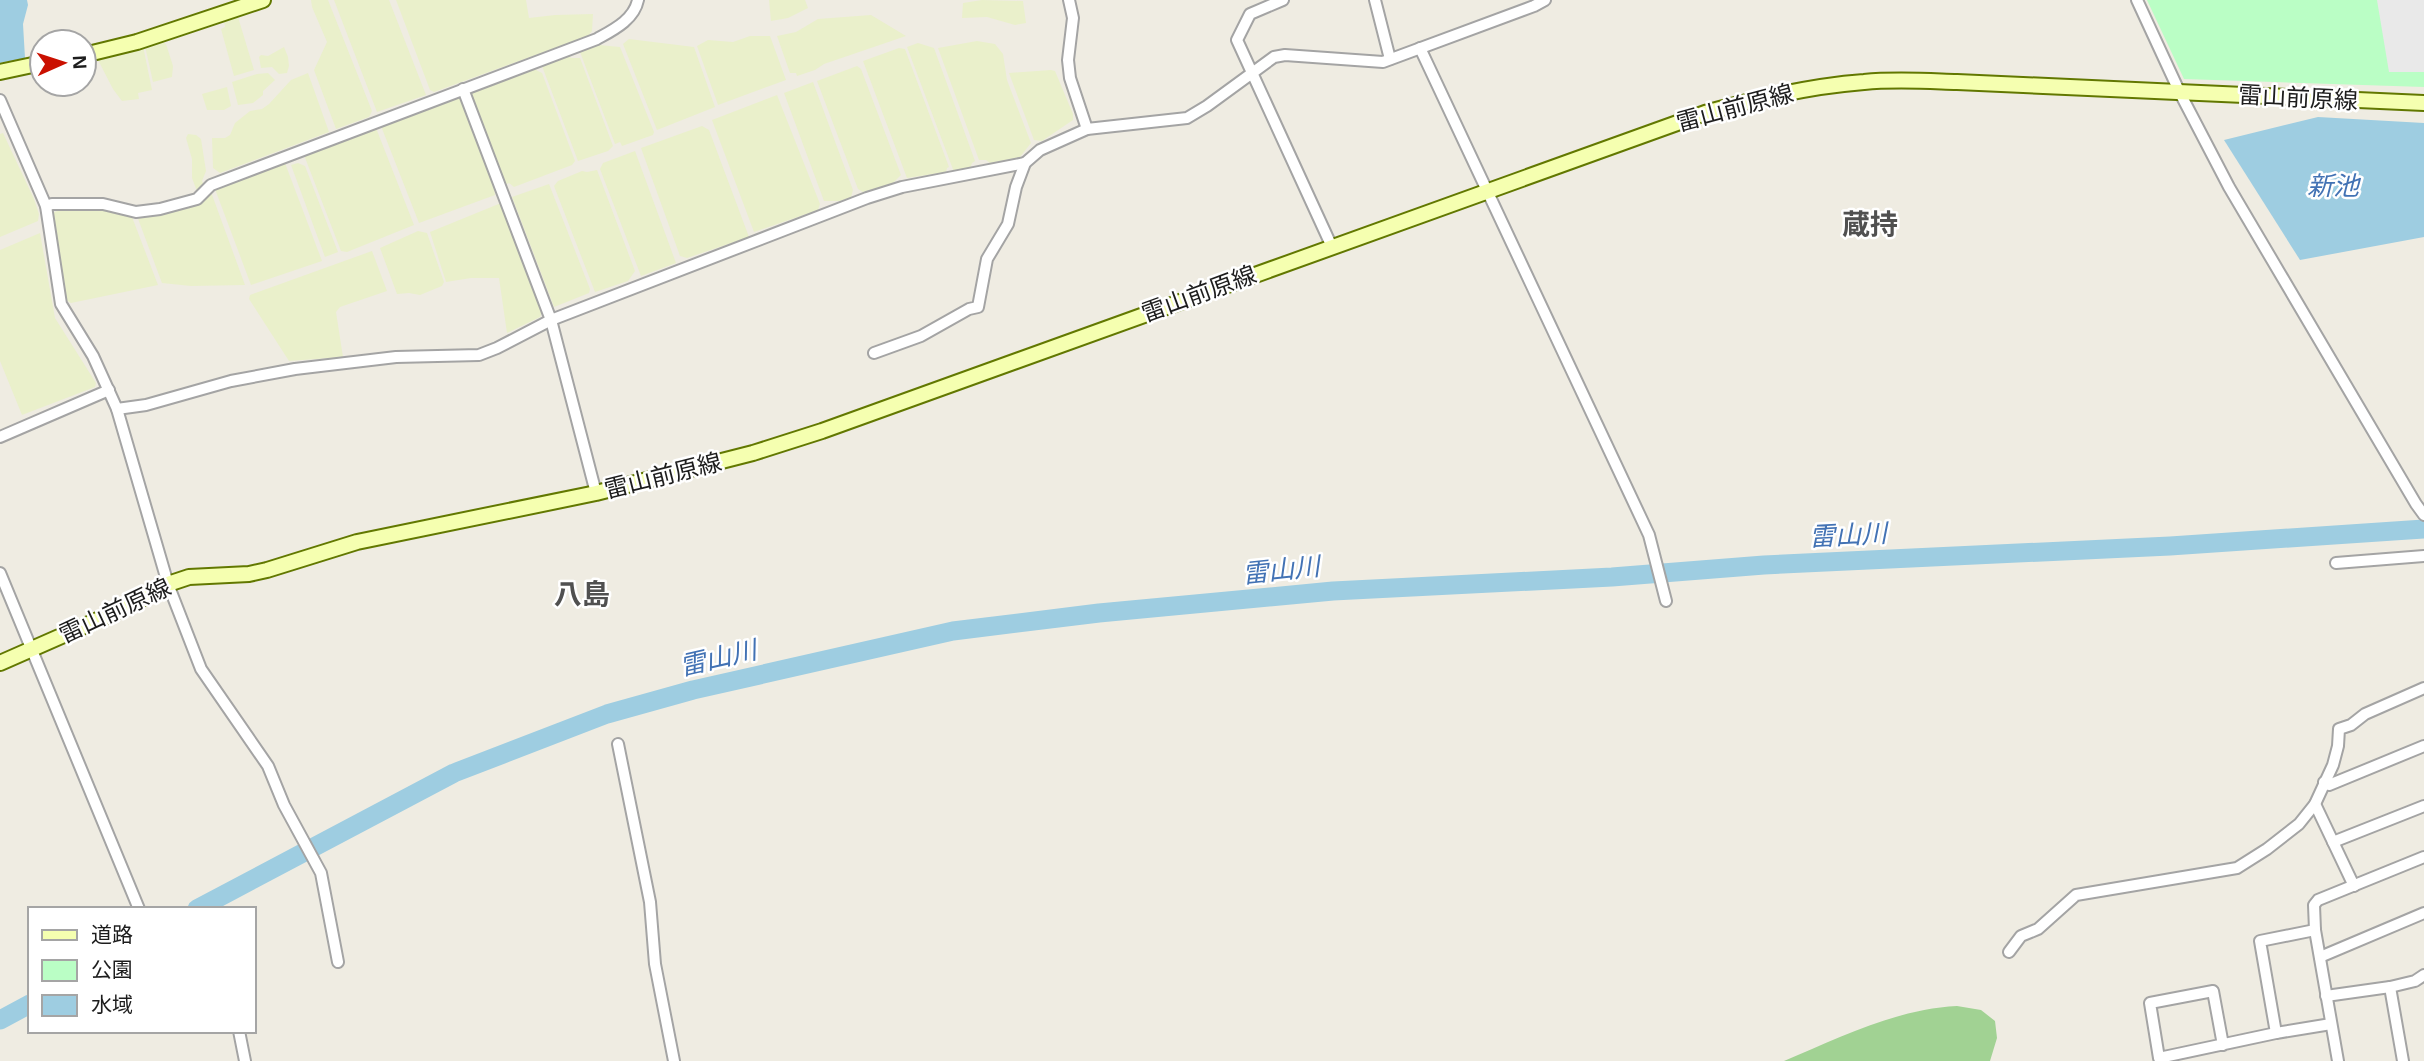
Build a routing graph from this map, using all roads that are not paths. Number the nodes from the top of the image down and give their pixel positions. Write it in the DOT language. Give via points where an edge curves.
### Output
graph roads {
  1 [pos="263,0"];
  2 [pos="638,0"];
  3 [pos="1069,0"];
  4 [pos="1283,0"];
  5 [pos="1375,0"];
  6 [pos="1545,0"];
  7 [pos="2137,0"];
  8 [pos="1420,48"];
  9 [pos="98,52"];
  10 [pos="1390,59"];
  11 [pos="28,66"];
  12 [pos="0,72"];
  13 [pos="1252,72"];
  14 [pos="463,89"];
  15 [pos="2180,93"];
  16 [pos="0,100"];
  17 [pos="2424,103"];
  18 [pos="1087,129"];
  19 [pos="1024,163"];
  20 [pos="1487,191"];
  21 [pos="46,206"];
  22 [pos="1332,247"];
  23 [pos="551,320"];
  24 [pos="874,354"];
  25 [pos="109,390"];
  26 [pos="117,409"];
  27 [pos="0,437"];
  28 [pos="596,492"];
  29 [pos="2421,508"];
  30 [pos="2424,556"];
  31 [pos="2336,563"];
  32 [pos="0,573"];
  33 [pos="168,584"];
  34 [pos="1666,601"];
  35 [pos="33,649"];
  36 [pos="0,663"];
  37 [pos="2424,688"];
  38 [pos="618,744"];
  39 [pos="2424,746"];
  40 [pos="2324,782"];
  41 [pos="2315,804"];
  42 [pos="2424,806"];
  43 [pos="2333,842"];
  44 [pos="2424,857"];
  45 [pos="2354,886"];
  46 [pos="138,907"];
  47 [pos="2424,912"];
  48 [pos="2315,930"];
  49 [pos="2009,952"];
  50 [pos="2320,957"];
  51 [pos="338,962"];
  52 [pos="2424,975"];
  53 [pos="2390,987"];
  54 [pos="2326,996"];
  55 [pos="2331,1024"];
  56 [pos="239,1033"];
  57 [pos="2276,1034"];
  58 [pos="2223,1045"];
  59 [pos="2159,1060"];
  60 [pos="245,1061"];
  61 [pos="674,1061"];
  62 [pos="2338,1061"];
  63 [pos="2403,1061"];
  1 -- 9 [label="main road"];
  2 -- 14 [label="street" via="622,24 597,39"];
  3 -- 18 [label="street" via="1073,18 1070,78"];
  4 -- 13 [label="street" via="1250,14 1237,40"];
  5 -- 10 [label="street"];
  6 -- 8 [label="street"];
  7 -- 15 [label="street"];
  8 -- 10 [label="street"];
  8 -- 20 [label="street"];
  10 -- 13 [label="street" via="1285,55"];
  11 -- 12 [label="main road"];
  13 -- 18 [label="street" via="1187,118"];
  13 -- 22 [label="street"];
  14 -- 21 [label="street" via="211,185 197,199 136,212 103,204"];
  14 -- 23 [label="street"];
  15 -- 17 [label="main road, 雷山前原線"];
  15 -- 20 [label="main road, 雷山前原線" via="1956,82 1824,86 1705,113"];
  15 -- 29 [label="street" via="2229,187"];
  16 -- 21 [label="street"];
  18 -- 19 [label="street" via="1040,150"];
  19 -- 23 [label="street" via="878,194"];
  19 -- 24 [label="street" via="1008,224 987,259 978,307"];
  20 -- 22 [label="main road, 雷山前原線"];
  20 -- 34 [label="street" via="1654,549"];
  21 -- 25 [label="street" via="61,304"];
  22 -- 28 [label="main road, 雷山前原線" via="811,435"];
  23 -- 26 [label="street" via="479,355 396,357 295,369"];
  23 -- 28 [label="street"];
  25 -- 26 [label="street"];
  25 -- 27 [label="street"];
  26 -- 33 [label="street"];
  28 -- 33 [label="main road, 雷山前原線" via="357,542 249,574 189,577"];
  30 -- 31 [label="street"];
  32 -- 35 [label="street"];
  33 -- 35 [label="main road, 雷山前原線"];
  33 -- 51 [label="street" via="201,669 268,765 321,873"];
  35 -- 36 [label="main road, 雷山前原線"];
  35 -- 46 [label="street"];
  37 -- 40 [label="street" via="2339,729 2333,765"];
  38 -- 61 [label="street" via="650,902 655,964"];
  39 -- 40 [label="street" via="2329,785"];
  40 -- 41 [label="street"];
  41 -- 43 [label="street"];
  41 -- 49 [label="street" via="2286,835 2237,868 2076,895 2038,929 2021,936"];
  42 -- 43 [label="street"];
  43 -- 45 [label="street"];
  44 -- 45 [label="street"];
  45 -- 48 [label="street" via="2318,900"];
  47 -- 50 [label="street"];
  48 -- 50 [label="street"];
  48 -- 57 [label="street" via="2260,942"];
  50 -- 54 [label="street"];
  52 -- 53 [label="street"];
  53 -- 54 [label="street"];
  53 -- 63 [label="street"];
  54 -- 55 [label="street"];
  55 -- 57 [label="street"];
  55 -- 62 [label="street"];
  56 -- 60 [label="street"];
  57 -- 58 [label="street"];
  58 -- 59 [label="street"];
  58 -- 59 [label="street" via="2213,991 2150,1003"];
}
